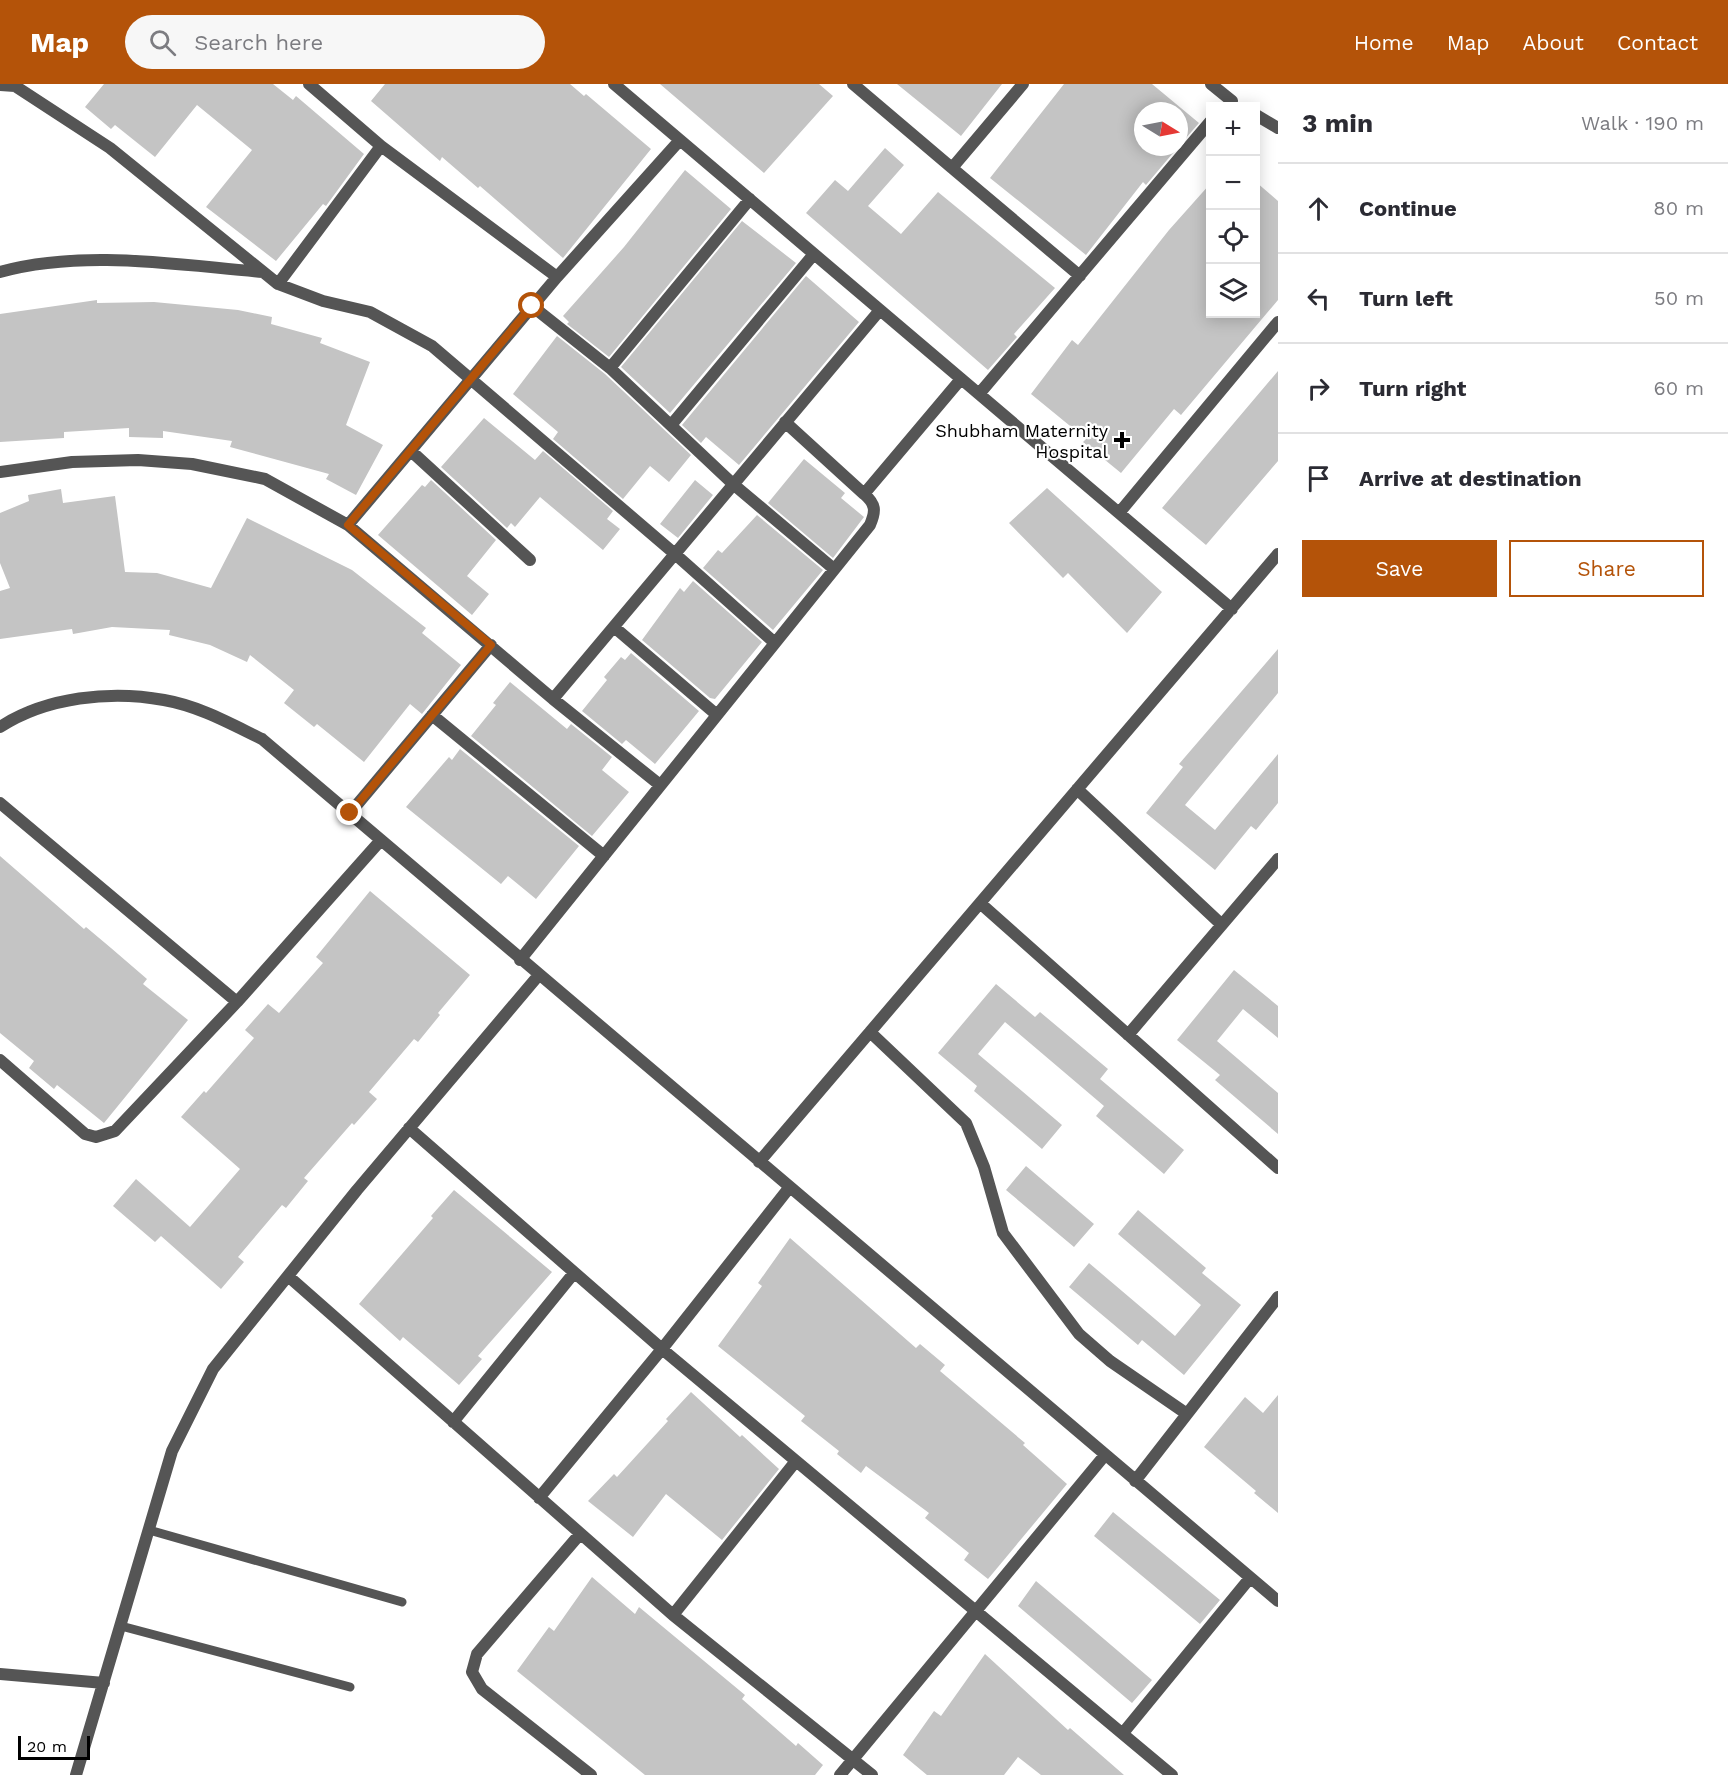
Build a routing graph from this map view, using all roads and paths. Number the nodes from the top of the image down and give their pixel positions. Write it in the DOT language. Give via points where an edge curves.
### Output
graph roads {
  1 [pos="309,84"];
  2 [pos="614,84"];
  3 [pos="853,84"];
  4 [pos="1023,84"];
  5 [pos="1211,84"];
  6 [pos="0,85"];
  7 [pos="1230,102"];
  8 [pos="1260,117"];
  9 [pos="1206,127"];
  10 [pos="1278,128"];
  11 [pos="680,140"];
  12 [pos="381,146"];
  13 [pos="952,168"];
  14 [pos="750,200"];
  15 [pos="814,254"];
  16 [pos="0,272"];
  17 [pos="263,272"];
  18 [pos="1080,276"];
  19 [pos="557,277"];
  20 [pos="278,284"];
  21 [pos="532,306"];
  22 [pos="880,310"];
  23 [pos="1278,322"];
  24 [pos="610,368"];
  25 [pos="471,379"];
  26 [pos="961,379"];
  27 [pos="979,394"];
  28 [pos="785,422"];
  29 [pos="672,424"];
  30 [pos="411,451"];
  31 [pos="0,472"];
  32 [pos="733,484"];
  33 [pos="864,494"];
  34 [pos="1119,513"];
  35 [pos="348,525"];
  36 [pos="675,554"];
  37 [pos="1278,554"];
  38 [pos="530,560"];
  39 [pos="834,569"];
  40 [pos="1232,609"];
  41 [pos="614,627"];
  42 [pos="775,643"];
  43 [pos="491,645"];
  44 [pos="553,699"];
  45 [pos="432,715"];
  46 [pos="717,715"];
  47 [pos="0,727"];
  48 [pos="660,785"];
  49 [pos="1077,789"];
  50 [pos="0,803"];
  51 [pos="350,813"];
  52 [pos="381,840"];
  53 [pos="604,856"];
  54 [pos="1278,859"];
  55 [pos="980,903"];
  56 [pos="1222,925"];
  57 [pos="520,960"];
  58 [pos="538,976"];
  59 [pos="237,1002"];
  60 [pos="870,1032"];
  61 [pos="1128,1035"];
  62 [pos="0,1060"];
  63 [pos="409,1128"];
  64 [pos="759,1162"];
  65 [pos="1278,1168"];
  66 [pos="789,1188"];
  67 [pos="574,1273"];
  68 [pos="288,1276"];
  69 [pos="1278,1297"];
  70 [pos="662,1350"];
  71 [pos="1187,1413"];
  72 [pos="453,1422"];
  73 [pos="1106,1455"];
  74 [pos="796,1461"];
  75 [pos="1135,1481"];
  76 [pos="539,1498"];
  77 [pos="149,1530"];
  78 [pos="580,1534"];
  79 [pos="1250,1578"];
  80 [pos="1278,1601"];
  81 [pos="402,1602"];
  82 [pos="976,1611"];
  83 [pos="673,1615"];
  84 [pos="120,1626"];
  85 [pos="0,1674"];
  86 [pos="104,1683"];
  87 [pos="350,1687"];
  88 [pos="1123,1734"];
  89 [pos="852,1759"];
  90 [pos="76,1775"];
  91 [pos="591,1775"];
  92 [pos="840,1775"];
  93 [pos="872,1775"];
  94 [pos="1172,1775"];
  1 -- 12 [label="street"];
  2 -- 11 [label="street"];
  3 -- 13 [label="street"];
  4 -- 13 [label="street"];
  5 -- 7 [label="street"];
  6 -- 17 [label="street" via="15,86 110,148"];
  8 -- 10 [label="street"];
  9 -- 18 [label="street"];
  11 -- 14 [label="street"];
  11 -- 19 [label="street"];
  12 -- 19 [label="street"];
  12 -- 20 [label="street"];
  13 -- 18 [label="street"];
  14 -- 15 [label="street"];
  14 -- 24 [label="street"];
  15 -- 22 [label="street"];
  15 -- 29 [label="street"];
  16 -- 17 [label="street" via="25,265 126,260"];
  17 -- 20 [label="street"];
  18 -- 27 [label="street"];
  19 -- 21 [label="street"];
  20 -- 25 [label="street" via="323,301 370,312 432,346"];
  21 -- 24 [label="street"];
  21 -- 25 [label="street"];
  22 -- 26 [label="street"];
  22 -- 28 [label="street"];
  23 -- 34 [label="street"];
  24 -- 29 [label="street"];
  25 -- 30 [label="street"];
  25 -- 36 [label="street"];
  26 -- 27 [label="street"];
  26 -- 33 [label="street"];
  27 -- 34 [label="street"];
  28 -- 32 [label="street"];
  28 -- 33 [label="street"];
  29 -- 32 [label="street"];
  30 -- 35 [label="street"];
  30 -- 38 [label="street"];
  31 -- 35 [label="street" via="72,462 138,460 192,464 265,479"];
  32 -- 36 [label="street"];
  32 -- 39 [label="street"];
  33 -- 39 [label="street" via="872,501 875,513 870,525"];
  34 -- 40 [label="street"];
  35 -- 43 [label="street"];
  36 -- 41 [label="street"];
  36 -- 42 [label="street"];
  37 -- 40 [label="street"];
  39 -- 42 [label="street"];
  40 -- 49 [label="street"];
  41 -- 44 [label="street"];
  41 -- 46 [label="street"];
  42 -- 46 [label="street"];
  43 -- 44 [label="street"];
  43 -- 45 [label="street"];
  44 -- 48 [label="street"];
  45 -- 51 [label="street"];
  45 -- 53 [label="street"];
  46 -- 48 [label="street"];
  47 -- 51 [label="street" via="65,700 115,696 165,700 213,715 262,739"];
  48 -- 53 [label="street"];
  49 -- 55 [label="street"];
  49 -- 56 [label="street"];
  50 -- 59 [label="street"];
  51 -- 52 [label="street"];
  52 -- 57 [label="street"];
  52 -- 59 [label="street"];
  53 -- 57 [label="street"];
  54 -- 56 [label="street"];
  55 -- 60 [label="street"];
  55 -- 61 [label="street"];
  56 -- 61 [label="street"];
  57 -- 58 [label="street"];
  58 -- 63 [label="street"];
  58 -- 64 [label="street"];
  59 -- 62 [label="street" via="107,1135 85,1134"];
  60 -- 64 [label="street"];
  60 -- 71 [label="street" via="966,1123 984,1167 1003,1233 1078,1334 1110,1361"];
  61 -- 65 [label="street"];
  63 -- 67 [label="street"];
  63 -- 68 [label="street"];
  64 -- 66 [label="street"];
  66 -- 70 [label="street"];
  66 -- 73 [label="street"];
  67 -- 70 [label="street"];
  67 -- 72 [label="street"];
  68 -- 72 [label="street"];
  68 -- 77 [label="street" via="213,1369 172,1451"];
  69 -- 71 [label="street"];
  70 -- 74 [label="street"];
  70 -- 76 [label="street"];
  71 -- 75 [label="street"];
  72 -- 76 [label="street"];
  73 -- 75 [label="street"];
  73 -- 82 [label="street"];
  74 -- 82 [label="street"];
  74 -- 83 [label="street"];
  75 -- 79 [label="street"];
  76 -- 78 [label="street"];
  77 -- 81 [label="lane"];
  77 -- 84 [label="street"];
  78 -- 83 [label="street"];
  78 -- 91 [label="street" via="477,1654 472,1672 482,1689"];
  79 -- 80 [label="street"];
  79 -- 88 [label="street"];
  82 -- 88 [label="street"];
  82 -- 89 [label="street"];
  83 -- 89 [label="street"];
  84 -- 86 [label="street"];
  84 -- 87 [label="lane"];
  85 -- 86 [label="street"];
  86 -- 90 [label="street"];
  88 -- 94 [label="street"];
  89 -- 92 [label="street"];
  89 -- 93 [label="street"];
}
